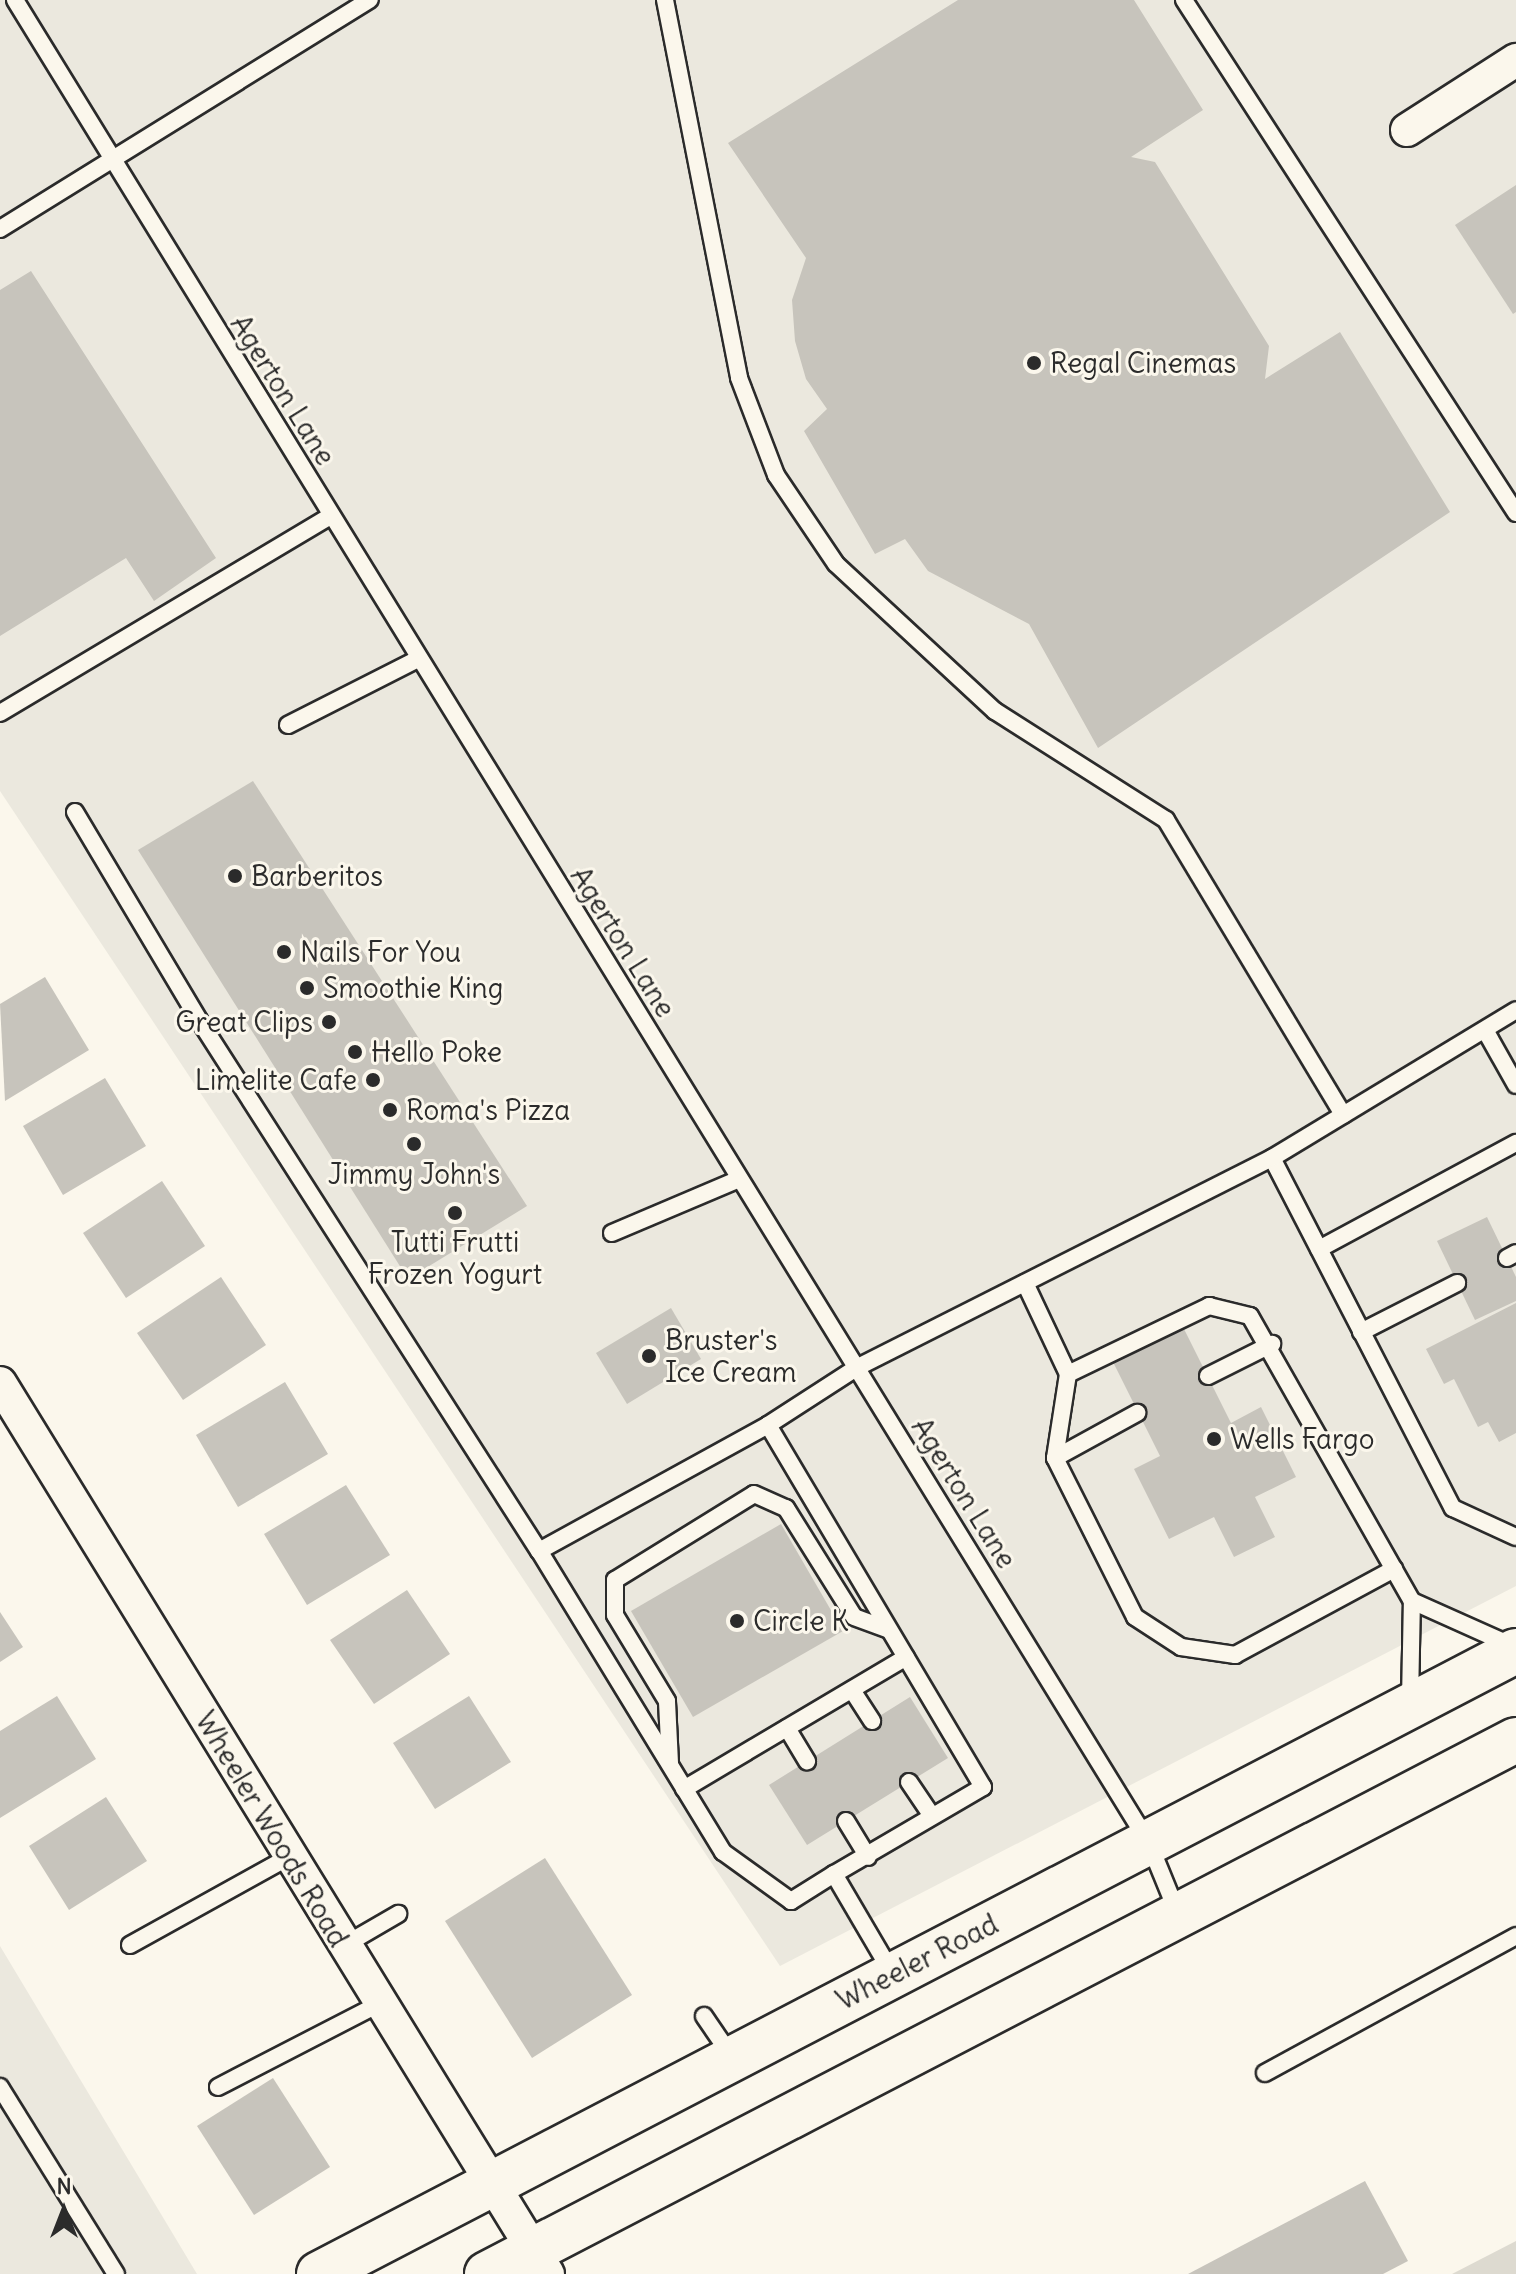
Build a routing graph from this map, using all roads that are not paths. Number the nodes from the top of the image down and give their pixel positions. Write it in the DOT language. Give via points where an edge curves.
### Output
graph roads {
  1 [pos="15,0"];
  2 [pos="370,0"];
  3 [pos="665,0"];
  4 [pos="1184,0"];
  5 [pos="1516,60"];
  6 [pos="1407,130"];
  7 [pos="112,162"];
  8 [pos="0,229"];
  9 [pos="1516,513"];
  10 [pos="330,516"];
  11 [pos="418,659"];
  12 [pos="0,713"];
  13 [pos="288,725"];
  14 [pos="75,812"];
  15 [pos="1516,1010"];
  16 [pos="1485,1030"];
  17 [pos="1516,1085"];
  18 [pos="1343,1115"];
  19 [pos="1516,1143"];
  20 [pos="1272,1158"];
  21 [pos="739,1179"];
  22 [pos="612,1233"];
  23 [pos="1319,1249"];
  24 [pos="1025,1283"];
  25 [pos="1457,1283"];
  26 [pos="1361,1332"];
  27 [pos="1272,1344"];
  28 [pos="856,1368"];
  29 [pos="1068,1374"];
  30 [pos="1208,1376"];
  31 [pos="0,1383"];
  32 [pos="1137,1413"];
  33 [pos="768,1425"];
  34 [pos="1055,1458"];
  35 [pos="1514,1531"];
  36 [pos="539,1551"];
  37 [pos="1394,1569"];
  38 [pos="1412,1601"];
  39 [pos="889,1630"];
  40 [pos="1516,1650"];
  41 [pos="906,1657"];
  42 [pos="852,1690"];
  43 [pos="1410,1707"];
  44 [pos="872,1721"];
  45 [pos="787,1728"];
  46 [pos="1516,1740"];
  47 [pos="807,1761"];
  48 [pos="670,1764"];
  49 [pos="909,1782"];
  50 [pos="684,1789"];
  51 [pos="932,1816"];
  52 [pos="846,1821"];
  53 [pos="1149,1843"];
  54 [pos="289,1857"];
  55 [pos="868,1857"];
  56 [pos="834,1874"];
  57 [pos="398,1914"];
  58 [pos="1179,1915"];
  59 [pos="1516,1936"];
  60 [pos="130,1945"];
  61 [pos="343,1946"];
  62 [pos="893,1974"];
  63 [pos="379,2004"];
  64 [pos="704,2016"];
  65 [pos="732,2057"];
  66 [pos="1265,2073"];
  67 [pos="0,2087"];
  68 [pos="218,2087"];
  69 [pos="490,2186"];
  70 [pos="540,2263"];
  71 [pos="116,2274"];
  72 [pos="319,2274"];
  73 [pos="487,2274"];
  1 -- 7 [label="lane, Agerton Lane"];
  2 -- 7 [label="lane"];
  3 -- 18 [label="lane" via="739,378 776,475 836,564 995,711 1166,820"];
  4 -- 9 [label="lane"];
  5 -- 6 [label="street"];
  7 -- 8 [label="lane"];
  7 -- 10 [label="lane, Agerton Lane"];
  10 -- 11 [label="lane, Agerton Lane"];
  10 -- 12 [label="lane"];
  11 -- 13 [label="lane"];
  11 -- 21 [label="lane, Agerton Lane"];
  14 -- 36 [label="lane" via="199,1020"];
  15 -- 16 [label="lane"];
  16 -- 17 [label="lane"];
  16 -- 18 [label="lane"];
  18 -- 20 [label="lane"];
  19 -- 23 [label="lane"];
  20 -- 23 [label="lane"];
  20 -- 24 [label="lane"];
  21 -- 22 [label="lane"];
  21 -- 28 [label="lane, Agerton Lane"];
  23 -- 26 [label="lane"];
  24 -- 28 [label="lane"];
  24 -- 29 [label="lane"];
  25 -- 26 [label="lane"];
  26 -- 35 [label="lane" via="1453,1508"];
  27 -- 29 [label="lane" via="1250,1316 1209,1306"];
  27 -- 30 [label="lane"];
  27 -- 37 [label="lane"];
  28 -- 33 [label="lane"];
  28 -- 53 [label="lane, Agerton Lane"];
  29 -- 34 [label="lane"];
  31 -- 54 [label="street, Wheeler Woods Road"];
  32 -- 34 [label="lane"];
  33 -- 36 [label="lane"];
  33 -- 39 [label="lane"];
  34 -- 37 [label="lane" via="1135,1617 1181,1647 1235,1655"];
  36 -- 48 [label="lane"];
  37 -- 38 [label="lane"];
  38 -- 40 [label="lane"];
  38 -- 43 [label="lane"];
  39 -- 41 [label="lane"];
  39 -- 48 [label="lane" via="854,1617 786,1508 754,1494 615,1580 615,1615 667,1701"];
  40 -- 43 [label="main road, Wheeler Road"];
  41 -- 42 [label="lane"];
  41 -- 51 [label="lane" via="983,1787"];
  42 -- 44 [label="lane"];
  42 -- 45 [label="lane"];
  43 -- 53 [label="main road, Wheeler Road"];
  45 -- 47 [label="lane"];
  45 -- 50 [label="lane"];
  46 -- 58 [label="main road"];
  48 -- 50 [label="lane"];
  49 -- 51 [label="lane"];
  50 -- 56 [label="lane" via="723,1852 791,1901"];
  51 -- 55 [label="lane"];
  52 -- 55 [label="lane"];
  53 -- 58 [label="lane, Agerton Lane"];
  53 -- 62 [label="main road, Wheeler Road"];
  54 -- 60 [label="lane"];
  54 -- 61 [label="street, Wheeler Woods Road"];
  55 -- 56 [label="lane"];
  56 -- 62 [label="lane"];
  57 -- 61 [label="lane"];
  58 -- 70 [label="main road"];
  59 -- 66 [label="lane"];
  61 -- 63 [label="street, Wheeler Woods Road"];
  62 -- 65 [label="main road, Wheeler Road"];
  63 -- 68 [label="lane"];
  63 -- 69 [label="street, Wheeler Woods Road"];
  64 -- 65 [label="lane"];
  65 -- 69 [label="main road, Wheeler Road"];
  67 -- 71 [label="lane"];
  69 -- 70 [label="street, Wheeler Woods Road"];
  69 -- 72 [label="main road, Wheeler Road"];
  70 -- 73 [label="main road"];
}
